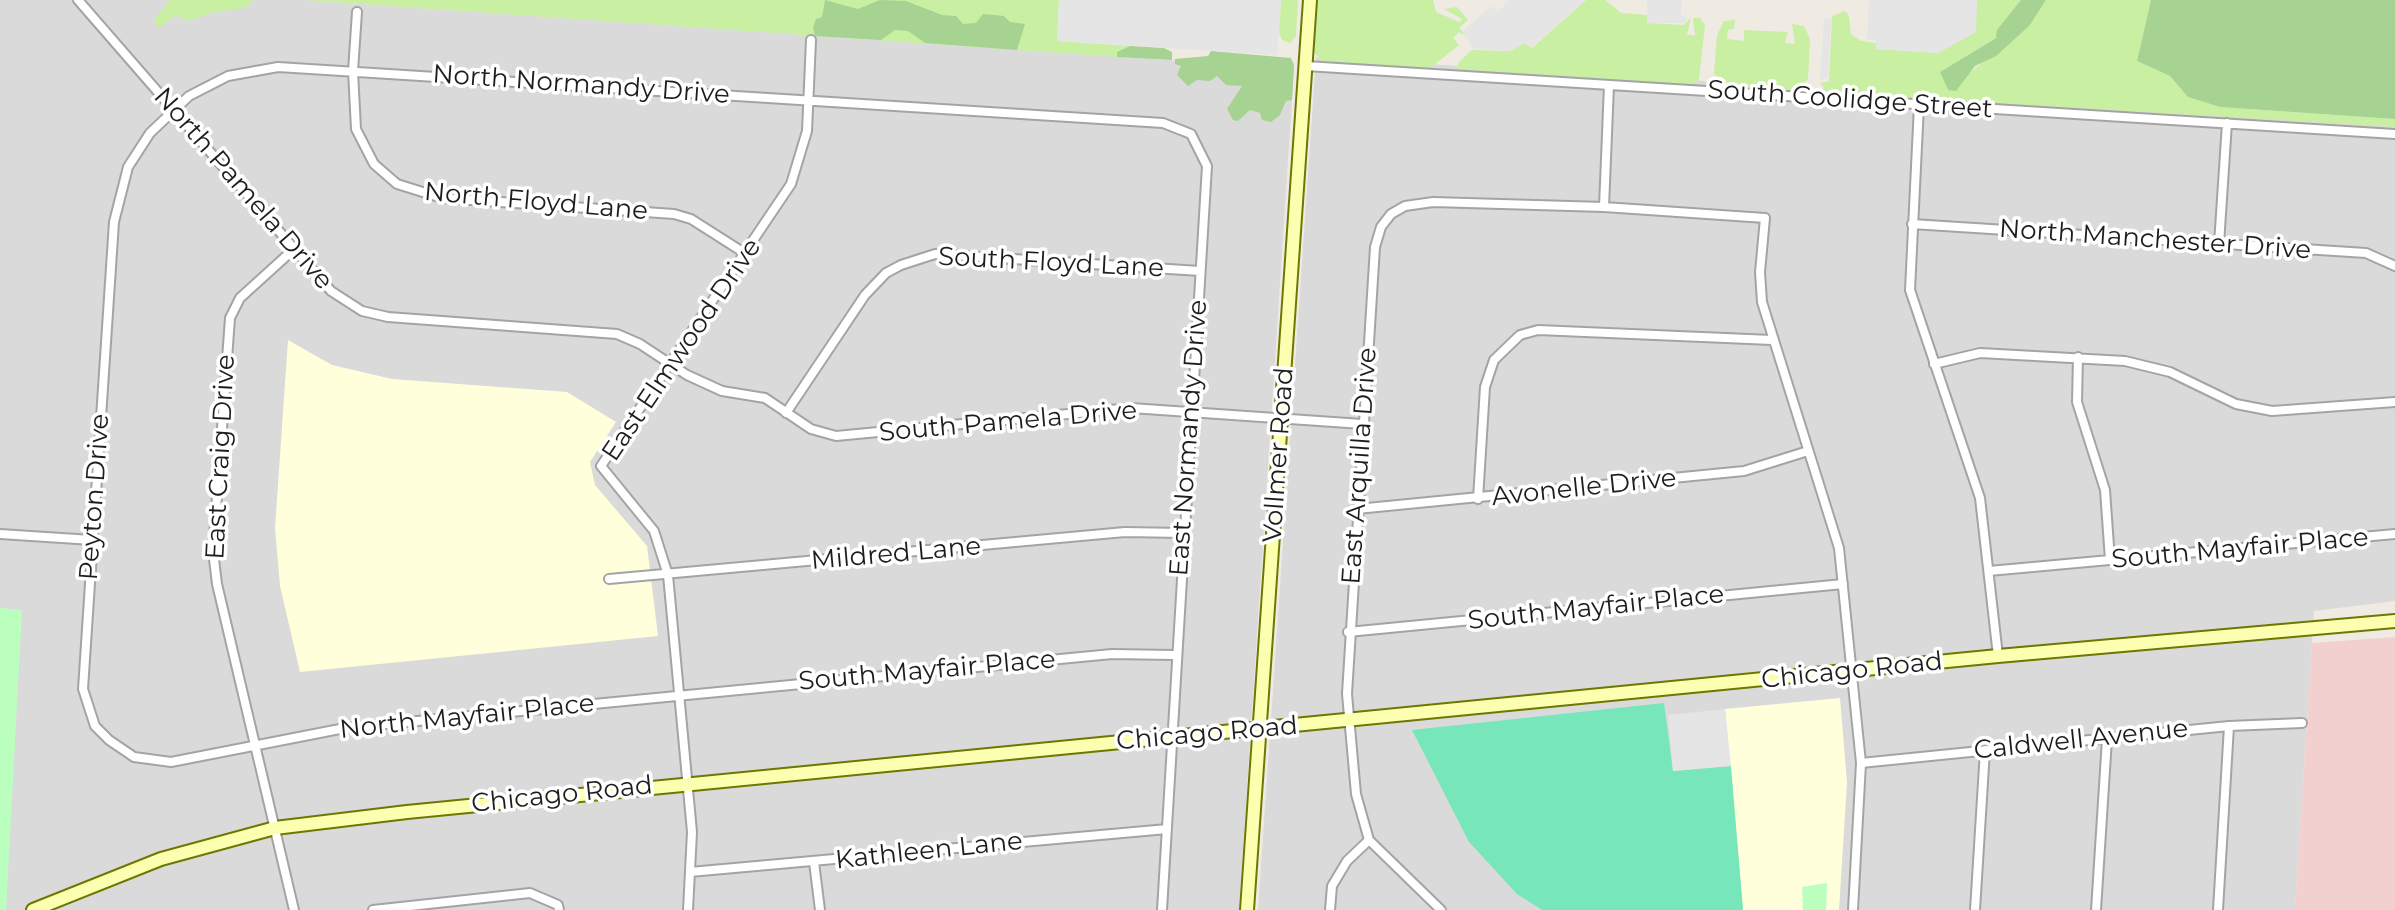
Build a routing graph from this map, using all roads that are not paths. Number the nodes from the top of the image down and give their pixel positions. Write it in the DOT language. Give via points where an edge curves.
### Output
graph roads {
  1 [pos="78,0"];
  2 [pos="1310,0"];
  3 [pos="357,12"];
  4 [pos="811,40"];
  5 [pos="1306,66"];
  6 [pos="353,71"];
  7 [pos="1609,85"];
  8 [pos="808,100"];
  9 [pos="1919,105"];
  10 [pos="172,111"];
  11 [pos="2227,123"];
  12 [pos="2395,134"];
  13 [pos="1197,142"];
  14 [pos="1604,207"];
  15 [pos="1912,224"];
  16 [pos="2219,244"];
  17 [pos="294,249"];
  18 [pos="746,254"];
  19 [pos="2395,266"];
  20 [pos="1200,271"];
  21 [pos="1772,340"];
  22 [pos="2078,357"];
  23 [pos="1934,364"];
  24 [pos="671,365"];
  25 [pos="2395,402"];
  26 [pos="786,413"];
  27 [pos="1191,413"];
  28 [pos="1282,420"];
  29 [pos="1362,424"];
  30 [pos="1808,451"];
  31 [pos="1478,499"];
  32 [pos="1357,509"];
  33 [pos="1182,533"];
  34 [pos="0,534"];
  35 [pos="2395,534"];
  36 [pos="92,540"];
  37 [pos="2110,560"];
  38 [pos="1989,571"];
  39 [pos="668,575"];
  40 [pos="609,579"];
  41 [pos="1843,584"];
  42 [pos="2395,621"];
  43 [pos="1348,632"];
  44 [pos="1174,655"];
  45 [pos="1998,656"];
  46 [pos="1853,672"];
  47 [pos="680,695"];
  48 [pos="1349,722"];
  49 [pos="2302,723"];
  50 [pos="2229,726"];
  51 [pos="1258,731"];
  52 [pos="1170,737"];
  53 [pos="2107,739"];
  54 [pos="255,744"];
  55 [pos="1985,750"];
  56 [pos="1861,763"];
  57 [pos="687,781"];
  58 [pos="275,828"];
  59 [pos="1167,829"];
  60 [pos="1369,840"];
  61 [pos="814,862"];
  62 [pos="690,872"];
  63 [pos="418,906"];
  64 [pos="558,907"];
  65 [pos="33,910"];
  66 [pos="294,910"];
  67 [pos="373,910"];
  68 [pos="688,910"];
  69 [pos="820,910"];
  70 [pos="1162,910"];
  71 [pos="1247,910"];
  72 [pos="1330,910"];
  73 [pos="1441,910"];
  74 [pos="1853,910"];
  75 [pos="1975,910"];
  76 [pos="2096,910"];
  77 [pos="2218,910"];
  1 -- 10 [label="street, North Pamela Drive"];
  2 -- 5 [label="street, Vollmer Road"];
  3 -- 6 [label="street"];
  4 -- 8 [label="street, East Elmwood Drive"];
  5 -- 7 [label="street, South Coolidge Street"];
  5 -- 28 [label="street, Vollmer Road"];
  6 -- 8 [label="street, North Normandy Drive"];
  6 -- 10 [label="street, North Normandy Drive" via="252,70 206,85"];
  6 -- 18 [label="street, North Floyd Lane" via="353,115 360,140 381,172 406,188 442,198 674,214"];
  7 -- 9 [label="street, South Coolidge Street"];
  7 -- 14 [label="street"];
  8 -- 13 [label="street, North Normandy Drive" via="1163,123 1177,126"];
  8 -- 18 [label="street, East Elmwood Drive" via="798,168"];
  9 -- 11 [label="street, South Coolidge Street"];
  9 -- 15 [label="street"];
  10 -- 17 [label="street, North Pamela Drive"];
  10 -- 36 [label="street, Peyton Drive" via="138,149 116,202"];
  11 -- 12 [label="street, South Coolidge Street"];
  11 -- 16 [label="street"];
  13 -- 20 [label="street, East Normandy Drive" via="1207,166"];
  14 -- 21 [label="street" via="1765,218 1760,272"];
  14 -- 29 [label="street, East Arquilla Drive" via="1433,202 1391,214 1375,247"];
  15 -- 16 [label="street, North Manchester Drive"];
  15 -- 23 [label="street" via="1910,290"];
  16 -- 19 [label="street, North Manchester Drive" via="2366,253"];
  17 -- 24 [label="street, North Pamela Drive" via="331,291 362,311 608,332 640,344"];
  17 -- 54 [label="street, East Craig Drive" via="240,298 227,342 214,562"];
  18 -- 24 [label="street, East Elmwood Drive"];
  20 -- 26 [label="street, South Floyd Lane" via="935,254 901,265 865,295"];
  20 -- 27 [label="street, East Normandy Drive"];
  21 -- 30 [label="street"];
  21 -- 31 [label="street" via="1538,330 1520,335 1494,360 1485,387"];
  22 -- 23 [label="street" via="1980,353"];
  22 -- 25 [label="street" via="2170,372 2236,404 2261,410"];
  22 -- 37 [label="street" via="2077,402 2105,490"];
  23 -- 38 [label="street" via="1980,498"];
  24 -- 26 [label="street, South Pamela Drive" via="722,391 765,398"];
  24 -- 39 [label="street, East Elmwood Drive" via="601,466 654,531"];
  26 -- 27 [label="street, South Pamela Drive" via="820,432 846,436 1131,408"];
  27 -- 28 [label="street, South Pamela Drive"];
  27 -- 33 [label="street, East Normandy Drive"];
  28 -- 29 [label="street, South Pamela Drive"];
  28 -- 51 [label="street, Vollmer Road"];
  29 -- 32 [label="street, East Arquilla Drive"];
  30 -- 31 [label="street, Avonelle Drive" via="1744,471"];
  30 -- 41 [label="street" via="1834,527"];
  31 -- 32 [label="street, Avonelle Drive"];
  32 -- 43 [label="street, East Arquilla Drive"];
  33 -- 39 [label="street, Mildred Lane" via="1125,532"];
  33 -- 44 [label="street, East Normandy Drive"];
  34 -- 36 [label="street"];
  35 -- 37 [label="street, South Mayfair Place"];
  36 -- 54 [label="street, Peyton Drive" via="83,689 95,726 123,750 153,761"];
  37 -- 38 [label="street, South Mayfair Place"];
  38 -- 45 [label="street"];
  39 -- 40 [label="street, Mildred Lane"];
  39 -- 47 [label="street, East Elmwood Drive"];
  41 -- 43 [label="street, South Mayfair Place"];
  41 -- 46 [label="street"];
  42 -- 45 [label="street, Chicago Road"];
  43 -- 48 [label="street, East Arquilla Drive"];
  44 -- 47 [label="street, South Mayfair Place" via="1112,654"];
  44 -- 52 [label="street, East Normandy Drive"];
  45 -- 46 [label="street, Chicago Road"];
  46 -- 48 [label="street, Chicago Road"];
  46 -- 56 [label="street"];
  47 -- 54 [label="street, North Mayfair Place" via="345,728"];
  47 -- 57 [label="street, East Elmwood Drive"];
  48 -- 51 [label="street, Chicago Road"];
  48 -- 60 [label="street, East Arquilla Drive" via="1358,809"];
  49 -- 50 [label="street, Caldwell Avenue"];
  50 -- 53 [label="street, Caldwell Avenue"];
  50 -- 77 [label="street"];
  51 -- 52 [label="street, Chicago Road"];
  51 -- 71 [label="street, Vollmer Road"];
  52 -- 57 [label="street, Chicago Road"];
  52 -- 59 [label="street, East Normandy Drive"];
  53 -- 55 [label="street, Caldwell Avenue"];
  53 -- 76 [label="street"];
  54 -- 58 [label="street, East Craig Drive"];
  55 -- 56 [label="street, Caldwell Avenue"];
  55 -- 75 [label="street"];
  56 -- 74 [label="street"];
  57 -- 58 [label="street, Chicago Road"];
  57 -- 62 [label="street, East Elmwood Drive"];
  58 -- 65 [label="street, Chicago Road" via="161,859"];
  58 -- 66 [label="street, East Craig Drive"];
  59 -- 61 [label="street, Kathleen Lane"];
  59 -- 70 [label="street, East Normandy Drive"];
  60 -- 72 [label="street" via="1332,886"];
  60 -- 73 [label="street"];
  61 -- 62 [label="street, Kathleen Lane"];
  61 -- 69 [label="street"];
  62 -- 68 [label="street, East Elmwood Drive"];
  63 -- 64 [label="street" via="530,893"];
  63 -- 67 [label="street"];
}
